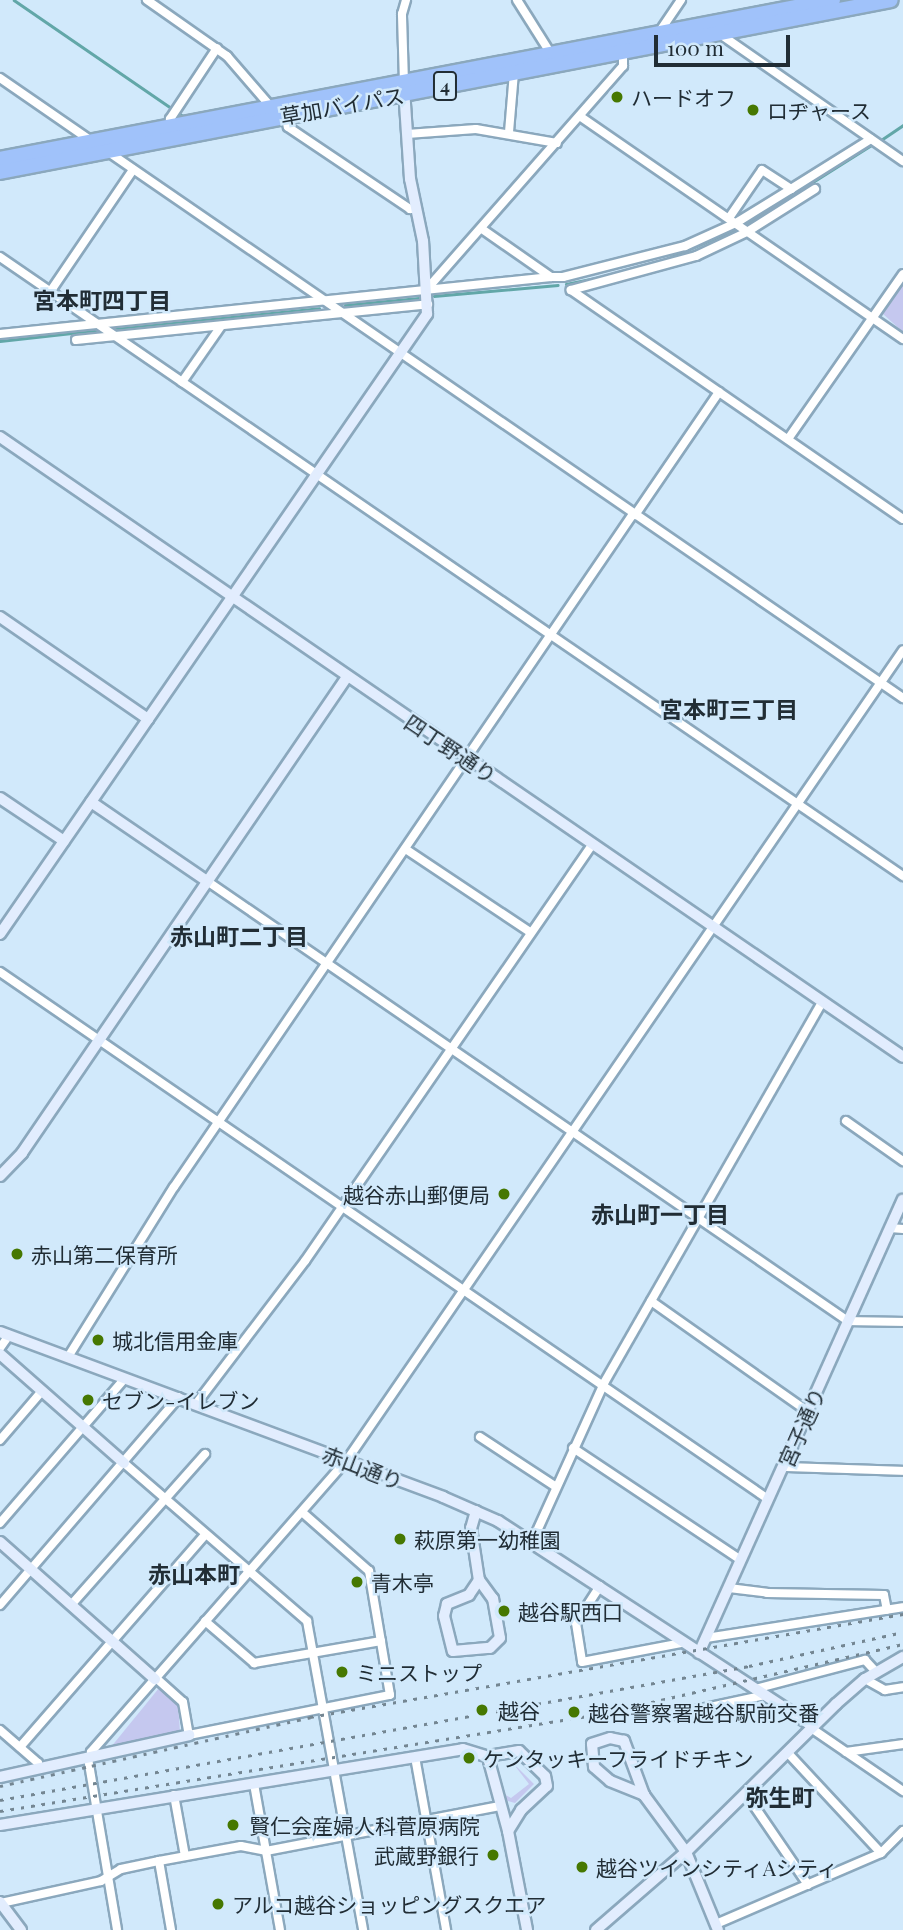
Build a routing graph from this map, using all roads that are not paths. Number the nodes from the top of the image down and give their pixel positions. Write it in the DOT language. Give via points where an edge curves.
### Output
graph roads {
  1 [pos="147,0"];
  2 [pos="406,0"];
  3 [pos="517,0"];
  4 [pos="681,0"];
  5 [pos="833,0"];
  6 [pos="891,0"];
  7 [pos="658,34"];
  8 [pos="720,34"];
  9 [pos="217,48"];
  10 [pos="622,53"];
  11 [pos="551,54"];
  12 [pos="514,73"];
  13 [pos="0,78"];
  14 [pos="404,88"];
  15 [pos="271,107"];
  16 [pos="285,115"];
  17 [pos="581,117"];
  18 [pos="171,126"];
  19 [pos="509,132"];
  20 [pos="407,134"];
  21 [pos="871,139"];
  22 [pos="92,142"];
  23 [pos="557,143"];
  24 [pos="107,151"];
  25 [pos="0,159"];
  26 [pos="903,161"];
  27 [pos="134,170"];
  28 [pos="0,172"];
  29 [pos="791,189"];
  30 [pos="815,189"];
  31 [pos="416,208"];
  32 [pos="732,220"];
  33 [pos="482,229"];
  34 [pos="747,232"];
  35 [pos="0,257"];
  36 [pos="903,274"];
  37 [pos="551,278"];
  38 [pos="427,289"];
  39 [pos="50,292"];
  40 [pos="325,301"];
  41 [pos="428,304"];
  42 [pos="342,314"];
  43 [pos="872,318"];
  44 [pos="96,324"];
  45 [pos="220,326"];
  46 [pos="0,334"];
  47 [pos="114,336"];
  48 [pos="903,339"];
  49 [pos="76,340"];
  50 [pos="399,354"];
  51 [pos="182,382"];
  52 [pos="719,392"];
  53 [pos="0,438"];
  54 [pos="788,439"];
  55 [pos="317,474"];
  56 [pos="634,514"];
  57 [pos="903,519"];
  58 [pos="232,596"];
  59 [pos="0,617"];
  60 [pos="551,635"];
  61 [pos="903,650"];
  62 [pos="347,677"];
  63 [pos="880,683"];
  64 [pos="903,698"];
  65 [pos="148,719"];
  66 [pos="467,758"];
  67 [pos="0,798"];
  68 [pos="91,802"];
  69 [pos="797,804"];
  70 [pos="64,841"];
  71 [pos="592,845"];
  72 [pos="407,850"];
  73 [pos="903,876"];
  74 [pos="207,881"];
  75 [pos="713,928"];
  76 [pos="530,932"];
  77 [pos="0,934"];
  78 [pos="329,964"];
  79 [pos="0,972"];
  80 [pos="822,1002"];
  81 [pos="99,1039"];
  82 [pos="450,1048"];
  83 [pos="903,1058"];
  84 [pos="220,1121"];
  85 [pos="846,1121"];
  86 [pos="572,1132"];
  87 [pos="903,1161"];
  88 [pos="0,1176"];
  89 [pos="903,1200"];
  90 [pos="343,1206"];
  91 [pos="699,1219"];
  92 [pos="890,1228"];
  93 [pos="903,1229"];
  94 [pos="466,1288"];
  95 [pos="651,1301"];
  96 [pos="848,1321"];
  97 [pos="903,1322"];
  98 [pos="4,1333"];
  99 [pos="0,1348"];
  100 [pos="0,1354"];
  101 [pos="68,1357"];
  102 [pos="125,1378"];
  103 [pos="604,1383"];
  104 [pos="43,1391"];
  105 [pos="179,1397"];
  106 [pos="195,1404"];
  107 [pos="807,1412"];
  108 [pos="82,1427"];
  109 [pos="480,1437"];
  110 [pos="0,1440"];
  111 [pos="573,1448"];
  112 [pos="205,1454"];
  113 [pos="347,1460"];
  114 [pos="124,1463"];
  115 [pos="783,1467"];
  116 [pos="903,1471"];
  117 [pos="556,1487"];
  118 [pos="164,1499"];
  119 [pos="768,1499"];
  120 [pos="476,1511"];
  121 [pos="302,1512"];
  122 [pos="0,1523"];
  123 [pos="205,1535"];
  124 [pos="0,1542"];
  125 [pos="532,1542"];
  126 [pos="741,1560"];
  127 [pos="31,1570"];
  128 [pos="250,1571"];
  129 [pos="480,1580"];
  130 [pos="600,1587"];
  131 [pos="729,1588"];
  132 [pos="0,1605"];
  133 [pos="71,1605"];
  134 [pos="903,1607"];
  135 [pos="887,1610"];
  136 [pos="205,1621"];
  137 [pos="706,1639"];
  138 [pos="381,1641"];
  139 [pos="114,1642"];
  140 [pos="682,1643"];
  141 [pos="312,1653"];
  142 [pos="699,1653"];
  143 [pos="903,1657"];
  144 [pos="876,1672"];
  145 [pos="155,1678"];
  146 [pos="865,1679"];
  147 [pos="903,1687"];
  148 [pos="760,1692"];
  149 [pos="322,1708"];
  150 [pos="668,1716"];
  151 [pos="811,1727"];
  152 [pos="0,1730"];
  153 [pos="189,1735"];
  154 [pos="903,1744"];
  155 [pos="20,1747"];
  156 [pos="787,1752"];
  157 [pos="846,1752"];
  158 [pos="90,1757"];
  159 [pos="415,1757"];
  160 [pos="490,1757"];
  161 [pos="634,1765"];
  162 [pos="38,1769"];
  163 [pos="334,1771"];
  164 [pos="0,1777"];
  165 [pos="254,1784"];
  166 [pos="621,1784"];
  167 [pos="903,1791"];
  168 [pos="746,1794"];
  169 [pos="644,1795"];
  170 [pos="174,1796"];
  171 [pos="500,1806"];
  172 [pos="96,1807"];
  173 [pos="521,1810"];
  174 [pos="427,1822"];
  175 [pos="0,1825"];
  176 [pos="508,1831"];
  177 [pos="903,1831"];
  178 [pos="346,1837"];
  179 [pos="266,1851"];
  180 [pos="686,1852"];
  181 [pos="881,1853"];
  182 [pos="185,1856"];
  183 [pos="159,1861"];
  184 [pos="108,1877"];
  185 [pos="808,1885"];
  186 [pos="0,1902"];
  187 [pos="717,1927"];
  188 [pos="21,1930"];
  189 [pos="117,1930"];
  190 [pos="171,1930"];
  191 [pos="280,1930"];
  192 [pos="363,1930"];
  193 [pos="446,1930"];
  194 [pos="527,1930"];
  195 [pos="596,1930"];
  1 -- 9 [label="street"];
  2 -- 14 [label="street" via="402,14"];
  3 -- 11 [label="street"];
  4 -- 7 [label="street"];
  5 -- 7 [label="highway, 草加バイパス / 4"];
  6 -- 8 [label="highway, 草加バイパス / 4"];
  7 -- 11 [label="highway, 草加バイパス / 4"];
  8 -- 10 [label="highway, 草加バイパス / 4"];
  8 -- 21 [label="street"];
  9 -- 15 [label="street"];
  9 -- 18 [label="street" via="170,119"];
  10 -- 12 [label="highway, 草加バイパス / 4"];
  10 -- 17 [label="street" via="623,66"];
  11 -- 14 [label="highway, 草加バイパス / 4"];
  12 -- 14 [label="highway, 草加バイパス / 4"];
  12 -- 19 [label="street"];
  13 -- 22 [label="street"];
  14 -- 15 [label="highway, 草加バイパス / 4"];
  14 -- 16 [label="highway, 草加バイパス / 4"];
  14 -- 20 [label="street"];
  15 -- 18 [label="highway, 草加バイパス / 4"];
  16 -- 24 [label="highway, 草加バイパス / 4"];
  16 -- 31 [label="street" via="288,127 410,209"];
  17 -- 23 [label="street"];
  17 -- 32 [label="street"];
  18 -- 22 [label="highway, 草加バイパス / 4"];
  19 -- 20 [label="street"];
  19 -- 23 [label="street"];
  20 -- 31 [label="street"];
  21 -- 26 [label="street"];
  21 -- 29 [label="street"];
  22 -- 24 [label="street"];
  22 -- 25 [label="highway, 草加バイパス / 4"];
  23 -- 33 [label="street"];
  24 -- 27 [label="street"];
  24 -- 28 [label="highway, 草加バイパス / 4"];
  27 -- 39 [label="street"];
  27 -- 40 [label="street"];
  29 -- 32 [label="street"];
  29 -- 32 [label="street" via="762,170"];
  30 -- 34 [label="street"];
  31 -- 38 [label="street"];
  32 -- 34 [label="street"];
  32 -- 37 [label="street" via="657,256"];
  33 -- 37 [label="street"];
  33 -- 38 [label="street"];
  34 -- 43 [label="street"];
  34 -- 52 [label="street" via="667,266 571,290"];
  35 -- 39 [label="street"];
  36 -- 43 [label="street"];
  37 -- 38 [label="street"];
  38 -- 40 [label="street"];
  38 -- 41 [label="street"];
  39 -- 44 [label="street"];
  40 -- 42 [label="street"];
  40 -- 44 [label="street"];
  41 -- 42 [label="street"];
  41 -- 50 [label="street"];
  42 -- 45 [label="street"];
  42 -- 50 [label="street"];
  43 -- 48 [label="street"];
  43 -- 54 [label="street"];
  44 -- 46 [label="street"];
  44 -- 47 [label="street"];
  45 -- 47 [label="street"];
  45 -- 51 [label="street"];
  47 -- 49 [label="street"];
  47 -- 51 [label="street"];
  50 -- 55 [label="street"];
  50 -- 56 [label="street"];
  51 -- 55 [label="street"];
  52 -- 54 [label="street"];
  52 -- 56 [label="street"];
  53 -- 58 [label="street, 四丁野通り"];
  54 -- 57 [label="street"];
  55 -- 58 [label="street"];
  55 -- 60 [label="street"];
  56 -- 60 [label="street"];
  56 -- 63 [label="street"];
  58 -- 62 [label="street, 四丁野通り"];
  58 -- 65 [label="street"];
  59 -- 65 [label="street"];
  60 -- 66 [label="street"];
  60 -- 69 [label="street"];
  61 -- 63 [label="street"];
  62 -- 66 [label="street, 四丁野通り"];
  62 -- 74 [label="street"];
  63 -- 64 [label="street"];
  63 -- 69 [label="street"];
  65 -- 68 [label="street"];
  66 -- 71 [label="street, 四丁野通り"];
  66 -- 72 [label="street"];
  67 -- 70 [label="street"];
  68 -- 70 [label="street"];
  68 -- 74 [label="street"];
  69 -- 73 [label="street"];
  69 -- 75 [label="street"];
  70 -- 77 [label="street"];
  71 -- 75 [label="street, 四丁野通り"];
  71 -- 76 [label="street"];
  72 -- 76 [label="street"];
  72 -- 78 [label="street"];
  74 -- 78 [label="street"];
  74 -- 81 [label="street"];
  75 -- 80 [label="street, 四丁野通り"];
  75 -- 86 [label="street"];
  76 -- 82 [label="street"];
  78 -- 82 [label="street"];
  78 -- 84 [label="street"];
  79 -- 81 [label="street"];
  80 -- 83 [label="street, 四丁野通り"];
  80 -- 91 [label="street"];
  81 -- 84 [label="street"];
  81 -- 88 [label="street" via="22,1153"];
  82 -- 86 [label="street"];
  82 -- 90 [label="street"];
  84 -- 90 [label="street"];
  84 -- 101 [label="street" via="102,1297"];
  85 -- 87 [label="street"];
  86 -- 91 [label="street"];
  86 -- 94 [label="street"];
  89 -- 92 [label="street, 宮子通り"];
  90 -- 94 [label="street"];
  90 -- 106 [label="street"];
  91 -- 95 [label="street"];
  91 -- 96 [label="street"];
  92 -- 93 [label="street"];
  92 -- 96 [label="street, 宮子通り"];
  94 -- 103 [label="street"];
  94 -- 113 [label="street"];
  95 -- 103 [label="street"];
  95 -- 107 [label="street"];
  96 -- 97 [label="street"];
  96 -- 107 [label="street, 宮子通り"];
  98 -- 99 [label="street"];
  98 -- 101 [label="street, 赤山通り"];
  100 -- 104 [label="street"];
  101 -- 102 [label="street, 赤山通り"];
  102 -- 105 [label="street, 赤山通り"];
  102 -- 108 [label="street"];
  103 -- 111 [label="street"];
  103 -- 119 [label="street"];
  104 -- 108 [label="street"];
  104 -- 110 [label="street"];
  105 -- 106 [label="street, 赤山通り"];
  105 -- 114 [label="street"];
  106 -- 113 [label="street, 赤山通り"];
  107 -- 115 [label="street, 宮子通り"];
  108 -- 114 [label="street"];
  108 -- 122 [label="street"];
  109 -- 117 [label="street"];
  111 -- 117 [label="street"];
  111 -- 126 [label="street"];
  112 -- 118 [label="street"];
  113 -- 120 [label="street, 赤山通り"];
  113 -- 121 [label="street"];
  114 -- 118 [label="street"];
  114 -- 127 [label="street"];
  115 -- 116 [label="street"];
  115 -- 119 [label="street, 宮子通り"];
  117 -- 125 [label="street"];
  118 -- 123 [label="street"];
  118 -- 133 [label="street"];
  119 -- 126 [label="street, 宮子通り"];
  120 -- 125 [label="street, 赤山通り"];
  120 -- 129 [label="street" via="471,1528"];
  121 -- 128 [label="street"];
  121 -- 138 [label="street" via="369,1571"];
  123 -- 128 [label="street"];
  123 -- 139 [label="street"];
  124 -- 127 [label="street"];
  125 -- 130 [label="street, 赤山通り"];
  126 -- 131 [label="street, 宮子通り"];
  127 -- 132 [label="street"];
  127 -- 133 [label="street"];
  128 -- 136 [label="street"];
  128 -- 141 [label="street" via="307,1621"];
  129 -- 129 [label="street" via="493,1599 500,1638 490,1648 453,1651 444,1616 447,1604 469,1595"];
  130 -- 140 [label="street, 赤山通り"];
  130 -- 140 [label="street" via="576,1623 582,1662"];
  131 -- 135 [label="street" via="884,1595"];
  131 -- 137 [label="street, 宮子通り"];
  133 -- 139 [label="street"];
  134 -- 135 [label="street"];
  135 -- 137 [label="street"];
  136 -- 141 [label="street" via="254,1663"];
  136 -- 145 [label="street"];
  137 -- 142 [label="street, 宮子通り"];
  138 -- 141 [label="street"];
  138 -- 149 [label="street" via="390,1695"];
  139 -- 145 [label="street"];
  139 -- 155 [label="street"];
  140 -- 142 [label="street, 赤山通り"];
  141 -- 149 [label="street"];
  142 -- 148 [label="street, 赤山通り"];
  143 -- 144 [label="street"];
  144 -- 146 [label="street"];
  144 -- 148 [label="street" via="865,1660"];
  145 -- 153 [label="street" via="183,1702"];
  145 -- 158 [label="street"];
  146 -- 147 [label="street" via="886,1690"];
  146 -- 151 [label="street"];
  148 -- 150 [label="street"];
  148 -- 151 [label="street, 赤山通り"];
  149 -- 153 [label="street"];
  149 -- 163 [label="street"];
  151 -- 156 [label="street"];
  151 -- 157 [label="street"];
  152 -- 155 [label="street"];
  153 -- 158 [label="street"];
  154 -- 157 [label="street"];
  155 -- 162 [label="street" via="38,1763"];
  156 -- 168 [label="street"];
  156 -- 181 [label="street"];
  157 -- 167 [label="street"];
  158 -- 162 [label="street"];
  158 -- 172 [label="street"];
  159 -- 160 [label="street" via="463,1749"];
  159 -- 163 [label="street"];
  159 -- 174 [label="street"];
  160 -- 171 [label="street"];
  160 -- 173 [label="street" via="519,1751 545,1776 544,1792"];
  161 -- 166 [label="street" via="631,1776"];
  161 -- 166 [label="street" via="620,1738 593,1744 590,1756 594,1766 610,1781"];
  161 -- 169 [label="street"];
  162 -- 164 [label="street"];
  163 -- 165 [label="street"];
  163 -- 178 [label="street"];
  165 -- 170 [label="street"];
  165 -- 179 [label="street"];
  166 -- 169 [label="street"];
  168 -- 180 [label="street"];
  168 -- 185 [label="street"];
  169 -- 180 [label="street"];
  170 -- 172 [label="street"];
  170 -- 182 [label="street"];
  171 -- 173 [label="street"];
  171 -- 174 [label="street"];
  171 -- 176 [label="street"];
  172 -- 175 [label="street"];
  172 -- 184 [label="street"];
  173 -- 176 [label="street"];
  174 -- 178 [label="street"];
  174 -- 193 [label="street"];
  176 -- 194 [label="street"];
  177 -- 181 [label="street"];
  178 -- 179 [label="street"];
  178 -- 192 [label="street"];
  179 -- 182 [label="street" via="241,1846"];
  179 -- 191 [label="street"];
  180 -- 187 [label="street"];
  180 -- 195 [label="street"];
  181 -- 185 [label="street"];
  182 -- 183 [label="street"];
  183 -- 184 [label="street"];
  183 -- 190 [label="street"];
  184 -- 186 [label="street"];
  184 -- 189 [label="street"];
  185 -- 187 [label="street"];
  186 -- 188 [label="street"];
}
